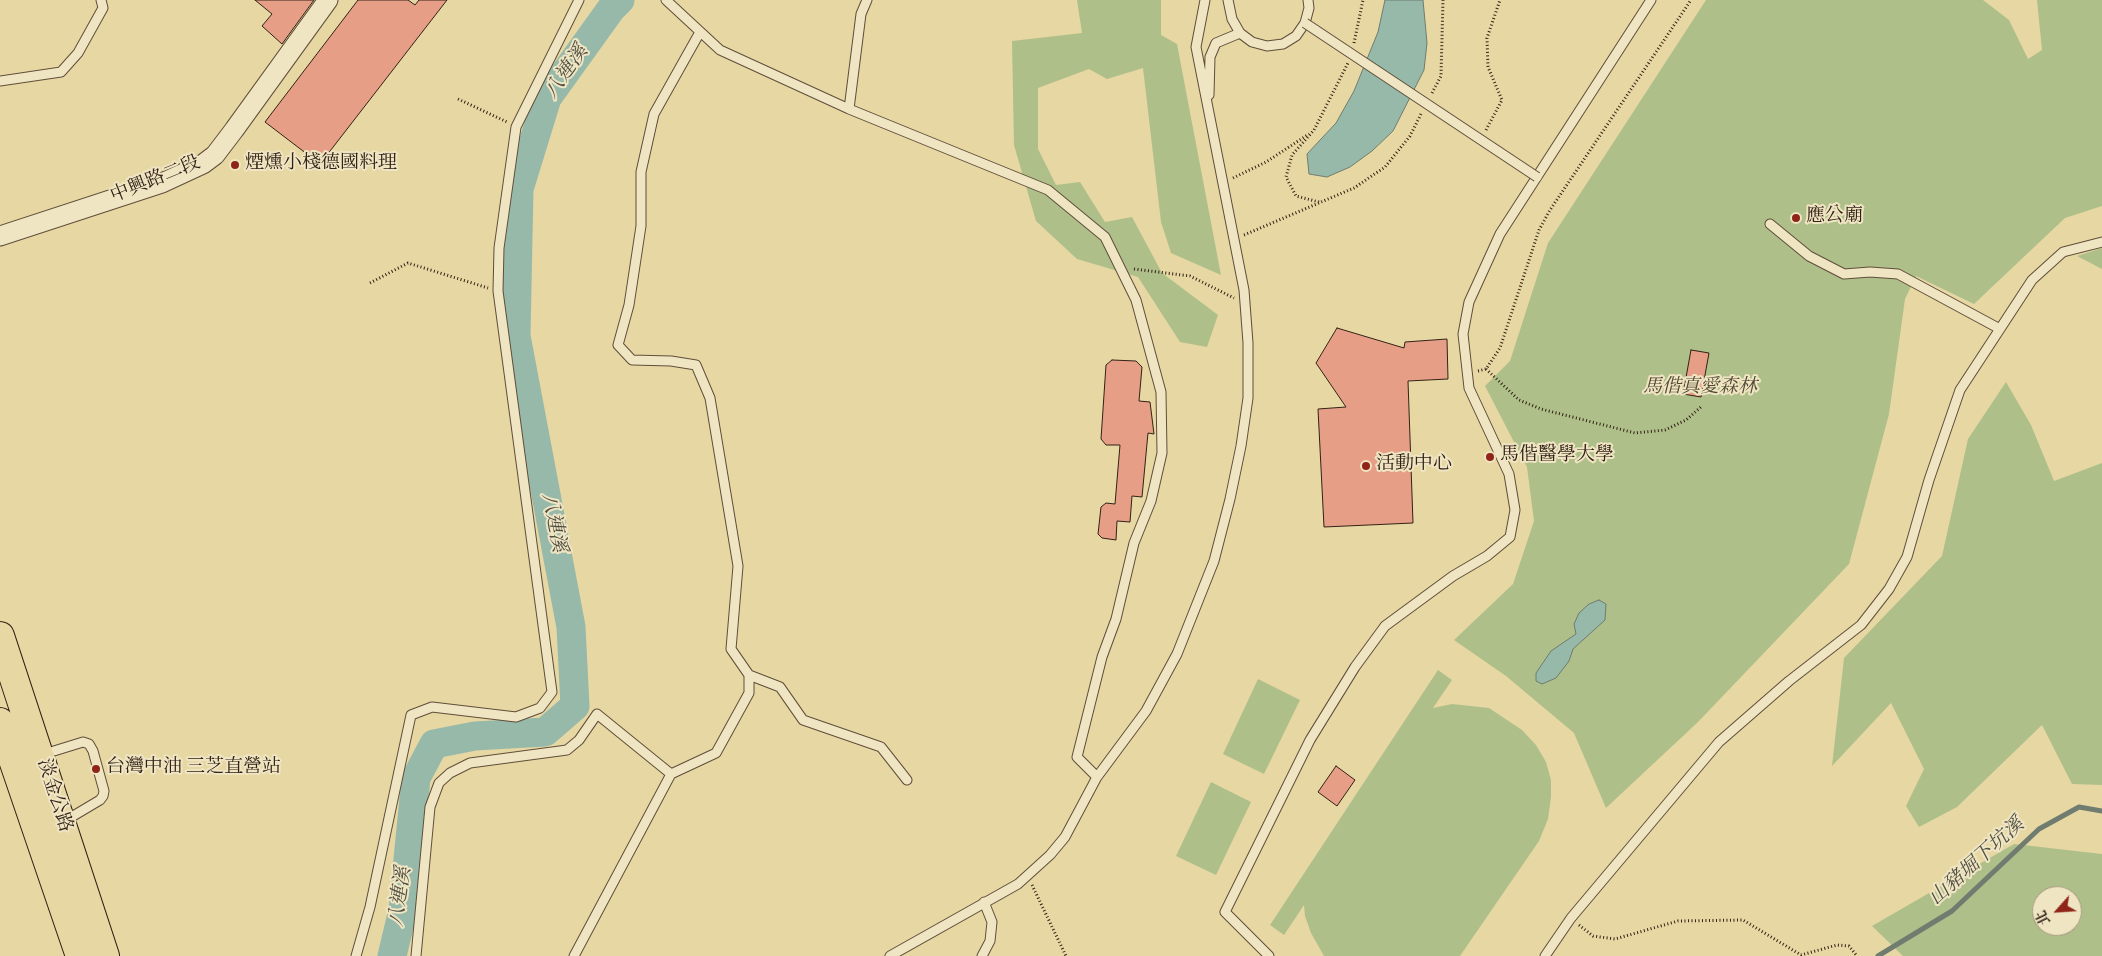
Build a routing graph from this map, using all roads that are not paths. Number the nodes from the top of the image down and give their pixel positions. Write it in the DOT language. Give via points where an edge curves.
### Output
graph roads {
  1 [pos="101,0"];
  2 [pos="328,0"];
  3 [pos="579,0"];
  4 [pos="666,0"];
  5 [pos="867,0"];
  6 [pos="1204,0"];
  7 [pos="1228,0"];
  8 [pos="1308,0"];
  9 [pos="1651,0"];
  10 [pos="1306,23"];
  11 [pos="700,32"];
  12 [pos="1240,33"];
  13 [pos="0,81"];
  14 [pos="1208,105"];
  15 [pos="849,109"];
  16 [pos="1537,177"];
  17 [pos="1770,224"];
  18 [pos="0,236"];
  19 [pos="2102,242"];
  20 [pos="2000,330"];
  21 [pos="0,636"];
  22 [pos="749,675"];
  23 [pos="0,722"];
  24 [pos="27,760"];
  25 [pos="671,774"];
  26 [pos="1097,777"];
  27 [pos="907,780"];
  28 [pos="50,828"];
  29 [pos="984,902"];
  30 [pos="80,956"];
  31 [pos="105,956"];
  32 [pos="356,956"];
  33 [pos="416,956"];
  34 [pos="574,956"];
  35 [pos="890,956"];
  36 [pos="982,956"];
  37 [pos="1269,956"];
  38 [pos="1545,956"];
  1 -- 13 [label="lane" via="103,8 78,53 61,72"];
  2 -- 18 [label="street, 中興路二段" via="215,155 203,164 162,183"];
  3 -- 32 [label="lane" via="516,127 499,248 498,291 552,692 540,708 516,717 432,707 411,715 370,907"];
  4 -- 11 [label="lane"];
  5 -- 15 [label="lane" via="861,14"];
  6 -- 14 [label="lane" via="1196,47"];
  7 -- 12 [label="lane" via="1232,19"];
  8 -- 10 [label="lane"];
  9 -- 16 [label="lane"];
  10 -- 12 [label="lane" via="1296,36 1283,44 1267,46 1252,42"];
  10 -- 16 [label="lane, bridge"];
  11 -- 15 [label="lane" via="720,50"];
  11 -- 22 [label="lane" via="654,114 641,172 640,236 629,305 618,345 632,360 696,365 710,398 738,566 731,649"];
  12 -- 14 [label="lane" via="1216,43 1210,57"];
  14 -- 26 [label="lane" via="1245,305 1248,398 1230,499 1214,561 1177,654 1146,711"];
  15 -- 26 [label="lane" via="1048,190 1105,238 1136,300 1161,392 1162,453 1151,501 1134,543 1116,619 1102,657 1077,757"];
  16 -- 37 [label="lane" via="1500,234 1468,302 1464,334 1469,388 1509,474 1515,510 1510,537 1384,626 1310,740 1225,912"];
  17 -- 20 [label="lane" via="1808,256 1844,274 1898,274"];
  19 -- 20 [label="lane" via="2063,252 2032,280"];
  20 -- 38 [label="lane" via="1960,390 1907,557 1889,589 1862,624 1719,742 1571,918"];
  21 -- 24 [label="main road, 淡金公路"];
  22 -- 25 [label="lane" via="749,693 716,753"];
  22 -- 27 [label="lane" via="780,687 803,720 881,747"];
  23 -- 24 [label="main road, 淡金公路"];
  24 -- 28 [label="main road, 淡金公路"];
  24 -- 28 [label="lane" via="83,742 89,744 93,751 103,796"];
  25 -- 33 [label="lane" via="597,714 579,740 567,750 470,763 450,773 439,783 430,806"];
  25 -- 34 [label="lane"];
  26 -- 29 [label="lane" via="1065,837 1050,855 1018,884"];
  28 -- 30 [label="main road, 淡金公路"];
  28 -- 31 [label="main road, 淡金公路"];
  29 -- 35 [label="lane"];
  29 -- 36 [label="lane" via="992,922 990,941"];
}
